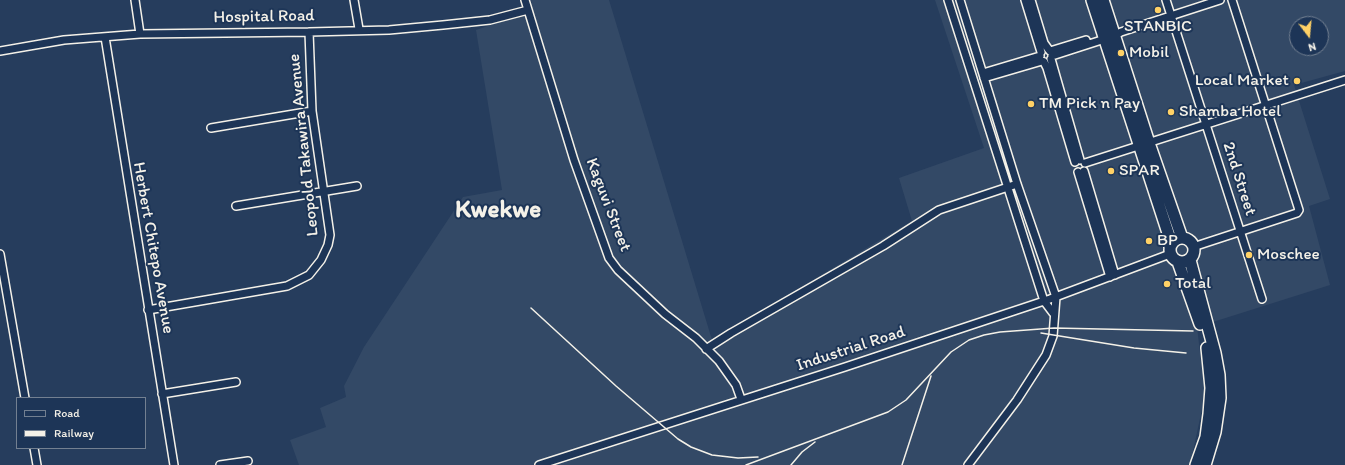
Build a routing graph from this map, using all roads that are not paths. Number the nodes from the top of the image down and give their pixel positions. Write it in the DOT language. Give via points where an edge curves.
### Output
graph roads {
  1 [pos="135,0"];
  2 [pos="354,0"];
  3 [pos="525,0"];
  4 [pos="948,0"];
  5 [pos="960,0"];
  6 [pos="1025,0"];
  7 [pos="1031,0"];
  8 [pos="1092,0"];
  9 [pos="1103,0"];
  10 [pos="1166,0"];
  11 [pos="1220,0"];
  12 [pos="1232,0"];
  13 [pos="528,10"];
  14 [pos="1171,15"];
  15 [pos="359,29"];
  16 [pos="309,32"];
  17 [pos="140,34"];
  18 [pos="1111,35"];
  19 [pos="104,37"];
  20 [pos="0,51"];
  21 [pos="1046,56"];
  22 [pos="984,76"];
  23 [pos="1345,80"];
  24 [pos="1266,105"];
  25 [pos="312,111"];
  26 [pos="997,119"];
  27 [pos="986,122"];
  28 [pos="1206,125"];
  29 [pos="211,128"];
  30 [pos="1144,144"];
  31 [pos="1080,166"];
  32 [pos="1017,184"];
  33 [pos="357,186"];
  34 [pos="1007,187"];
  35 [pos="323,191"];
  36 [pos="1164,204"];
  37 [pos="236,206"];
  38 [pos="1241,232"];
  39 [pos="1182,238"];
  40 [pos="1193,246"];
  41 [pos="0,254"];
  42 [pos="1173,254"];
  43 [pos="1190,260"];
  44 [pos="1112,276"];
  45 [pos="1194,293"];
  46 [pos="1056,297"];
  47 [pos="1262,299"];
  48 [pos="1044,301"];
  49 [pos="148,310"];
  50 [pos="1053,313"];
  51 [pos="706,349"];
  52 [pos="236,382"];
  53 [pos="162,394"];
  54 [pos="25,397"];
  55 [pos="741,400"];
  56 [pos="34,449"];
  57 [pos="248,461"];
  58 [pos="37,465"];
  59 [pos="174,465"];
  60 [pos="220,465"];
  61 [pos="539,465"];
  62 [pos="968,465"];
  63 [pos="1196,465"];
  64 [pos="1205,465"];
  1 -- 17 [label="street"];
  2 -- 15 [label="street"];
  3 -- 13 [label="street, Kaguvi Street"];
  4 -- 27 [label="street"];
  5 -- 22 [label="street"];
  6 -- 21 [label="street"];
  7 -- 21 [label="street"];
  8 -- 18 [label="highway"];
  9 -- 18 [label="highway"];
  10 -- 14 [label="street, 2nd Street"];
  11 -- 14 [label="street"];
  12 -- 24 [label="street"];
  13 -- 15 [label="street, Hospital Road" via="490,20 389,30"];
  13 -- 51 [label="street, Kaguvi Street" via="574,160 609,258 618,270"];
  14 -- 18 [label="street"];
  14 -- 28 [label="street, 2nd Street"];
  15 -- 16 [label="street, Hospital Road"];
  16 -- 17 [label="street, Hospital Road"];
  16 -- 25 [label="street, Leopold Takawira Avenue"];
  17 -- 19 [label="street, Hospital Road"];
  18 -- 21 [label="street"];
  18 -- 30 [label="highway"];
  19 -- 20 [label="street, Hospital Road" via="64,40"];
  19 -- 49 [label="street, Herbert Chitepo Avenue"];
  21 -- 22 [label="street"];
  21 -- 31 [label="street"];
  22 -- 26 [label="street"];
  23 -- 24 [label="street"];
  24 -- 28 [label="street"];
  24 -- 38 [label="street" via="1299,210 1297,214"];
  25 -- 29 [label="street"];
  25 -- 35 [label="street, Leopold Takawira Avenue"];
  26 -- 27 [label="street"];
  26 -- 32 [label="street"];
  27 -- 34 [label="street"];
  28 -- 30 [label="street"];
  28 -- 38 [label="street, 2nd Street"];
  30 -- 31 [label="street"];
  30 -- 36 [label="highway"];
  31 -- 44 [label="street"];
  32 -- 34 [label="street"];
  32 -- 46 [label="street"];
  33 -- 35 [label="street"];
  34 -- 48 [label="street"];
  34 -- 51 [label="street" via="939,210 883,246"];
  35 -- 37 [label="street"];
  35 -- 49 [label="street, Leopold Takawira Avenue" via="330,235 321,260 309,276 287,286"];
  36 -- 39 [label="highway"];
  36 -- 42 [label="highway"];
  38 -- 40 [label="street"];
  38 -- 47 [label="street, 2nd Street"];
  39 -- 40 [label="highway" via="1190,241"];
  39 -- 42 [label="highway" via="1174,240"];
  40 -- 43 [label="highway" via="1194,253"];
  41 -- 54 [label="street"];
  42 -- 43 [label="highway"];
  42 -- 44 [label="street, Industrial Road"];
  42 -- 45 [label="highway"];
  43 -- 45 [label="highway"];
  44 -- 46 [label="street, Industrial Road"];
  45 -- 63 [label="highway" via="1208,352 1211,388 1206,437"];
  45 -- 64 [label="highway" via="1215,353 1220,398 1215,432"];
  46 -- 48 [label="street, Industrial Road"];
  46 -- 50 [label="street"];
  48 -- 50 [label="street"];
  48 -- 55 [label="street, Industrial Road"];
  49 -- 53 [label="street, Herbert Chitepo Avenue"];
  50 -- 62 [label="street" via="1053,336 1046,355 1017,400"];
  51 -- 55 [label="street, Kaguvi Street" via="736,385"];
  52 -- 53 [label="street"];
  53 -- 59 [label="street, Herbert Chitepo Avenue"];
  55 -- 61 [label="street, Industrial Road"];
  56 -- 58 [label="street"];
  57 -- 60 [label="street"];
}
